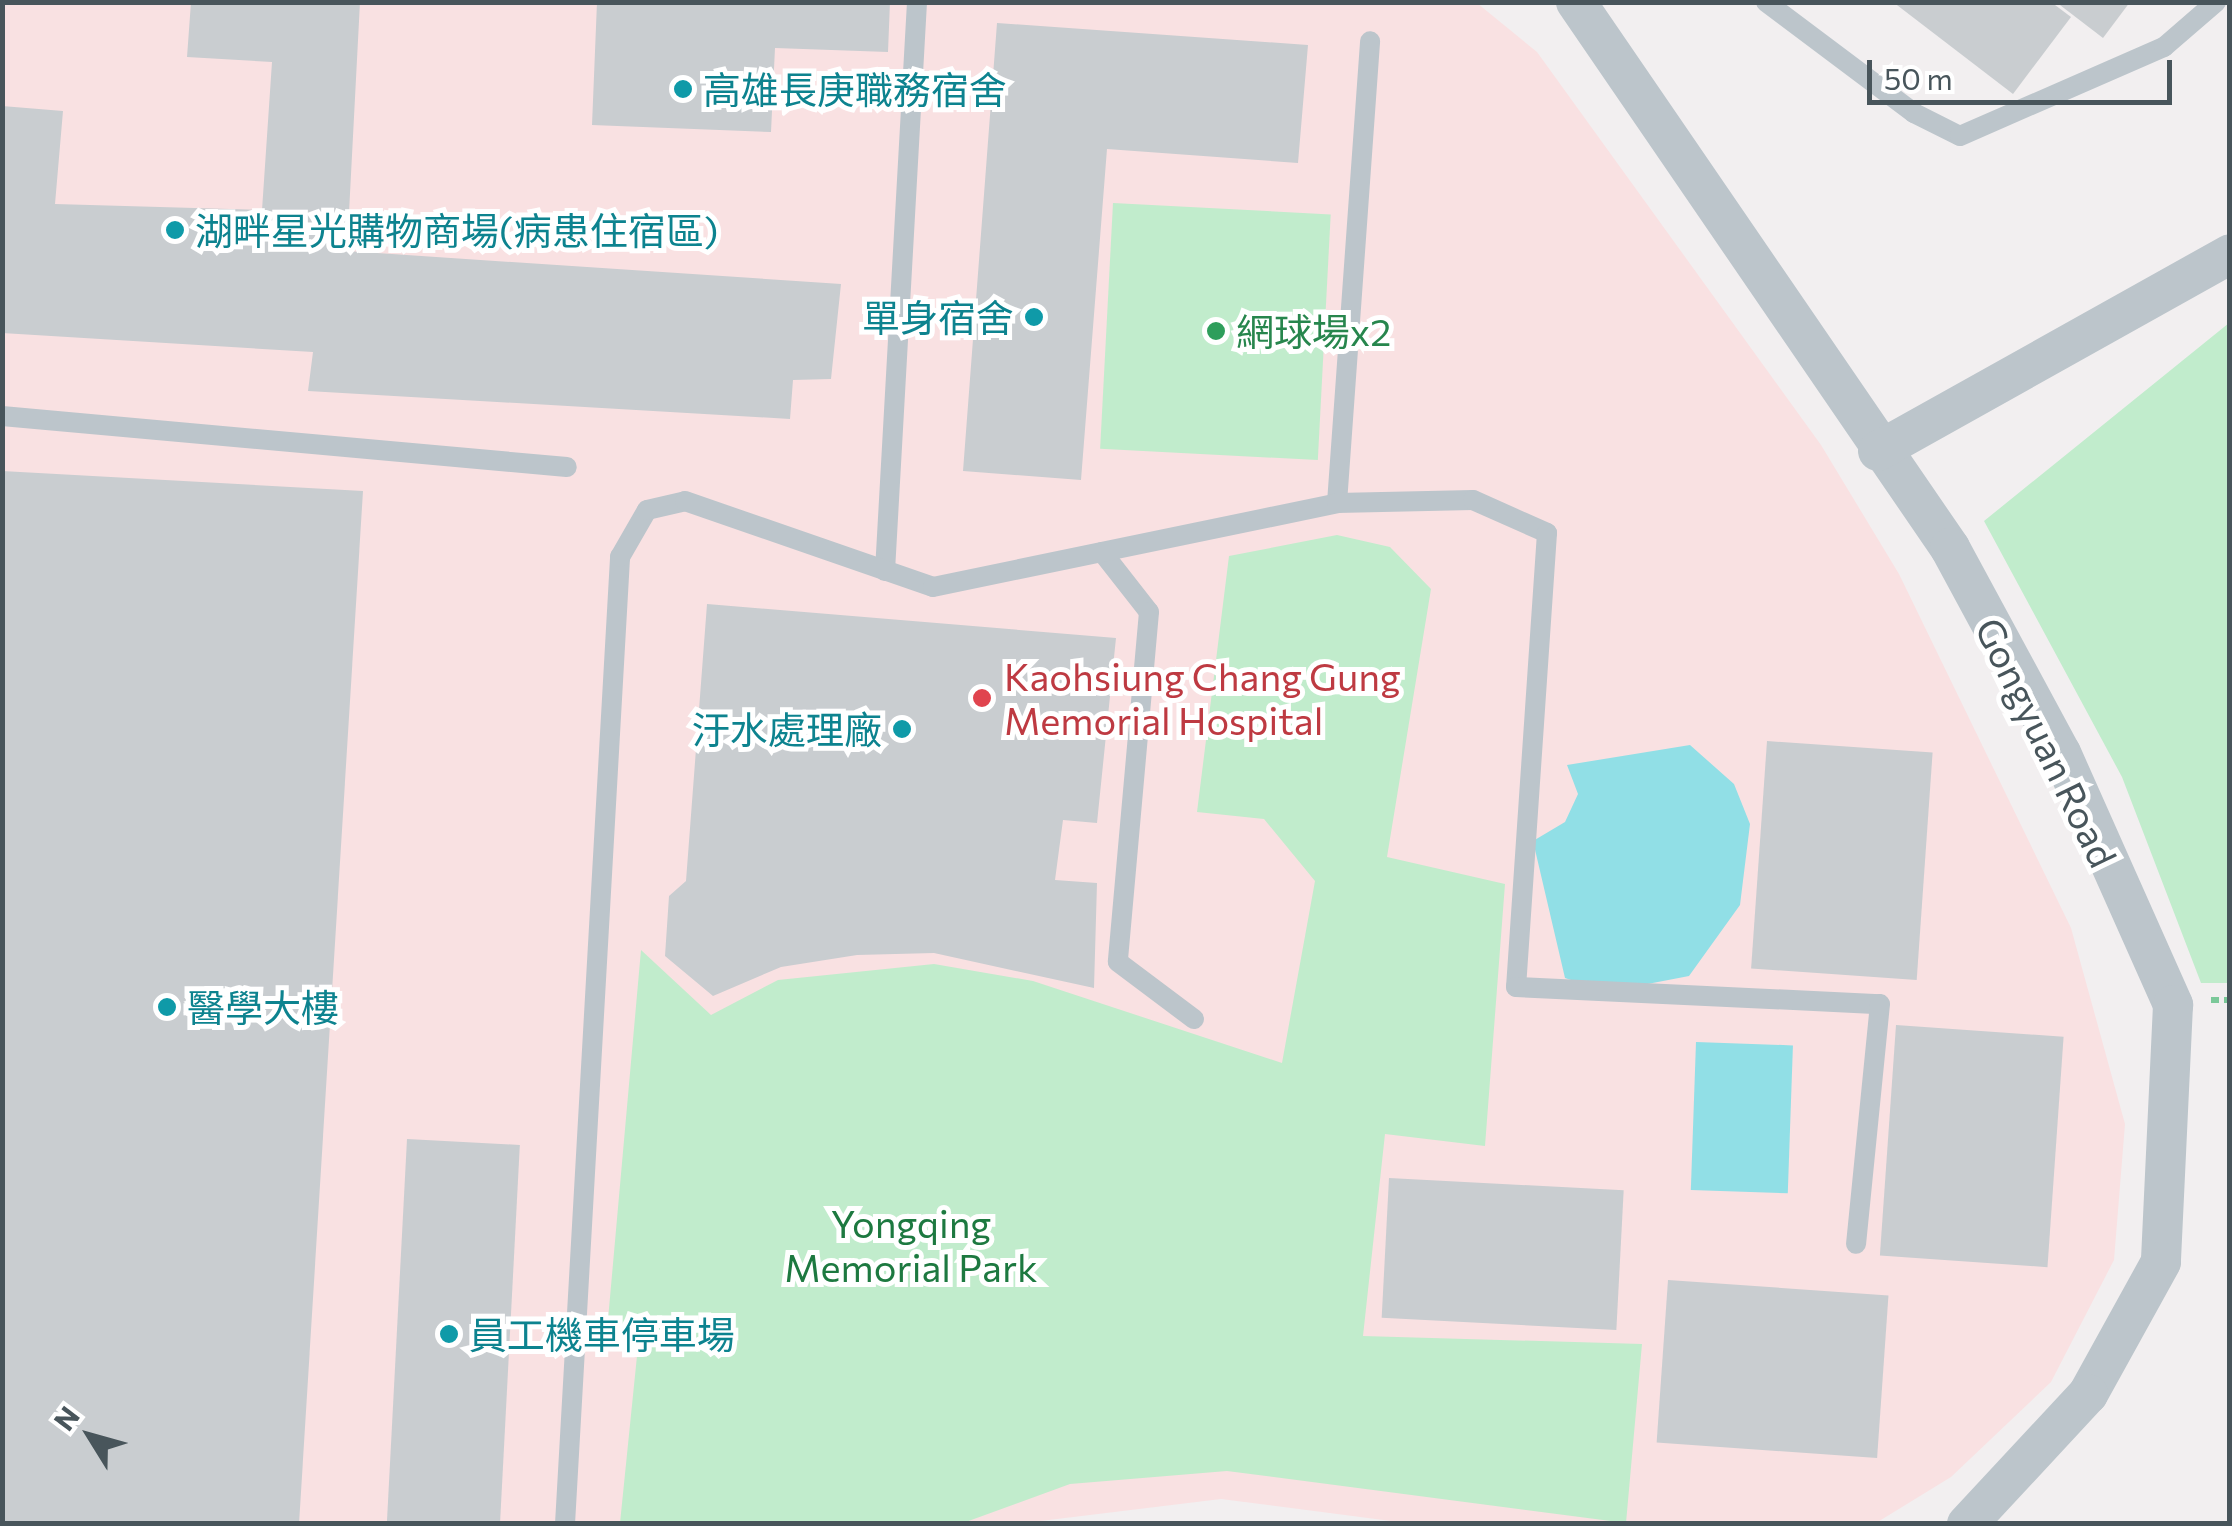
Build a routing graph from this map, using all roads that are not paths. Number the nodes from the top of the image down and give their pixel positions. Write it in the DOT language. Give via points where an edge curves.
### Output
graph roads {
  1 [pos="918,2"];
  2 [pos="1576,2"];
  3 [pos="1766,2"];
  4 [pos="2216,2"];
  5 [pos="1370,41"];
  6 [pos="2230,254"];
  7 [pos="2,416"];
  8 [pos="1878,450"];
  9 [pos="567,468"];
  10 [pos="1337,503"];
  11 [pos="1102,552"];
  12 [pos="885,570"];
  13 [pos="1194,1019"];
  14 [pos="1856,1244"];
  15 [pos="565,1524"];
  16 [pos="1968,1524"];
  1 -- 12 [label="lane"];
  2 -- 8 [label="street, Gongyuan Road"];
  3 -- 4 [label="lane" via="1914,113 1960,136 2164,47"];
  5 -- 10 [label="lane"];
  6 -- 8 [label="street"];
  7 -- 9 [label="lane"];
  8 -- 16 [label="street, Gongyuan Road" via="1950,548 2061,753 2174,1004 2161,1262 2088,1394"];
  10 -- 11 [label="lane"];
  10 -- 14 [label="lane" via="1473,500 1547,532 1516,987 1880,1004"];
  11 -- 12 [label="lane" via="934,587"];
  11 -- 13 [label="lane" via="1149,612 1118,962"];
  12 -- 15 [label="lane" via="685,501 647,510 620,557"];
}
